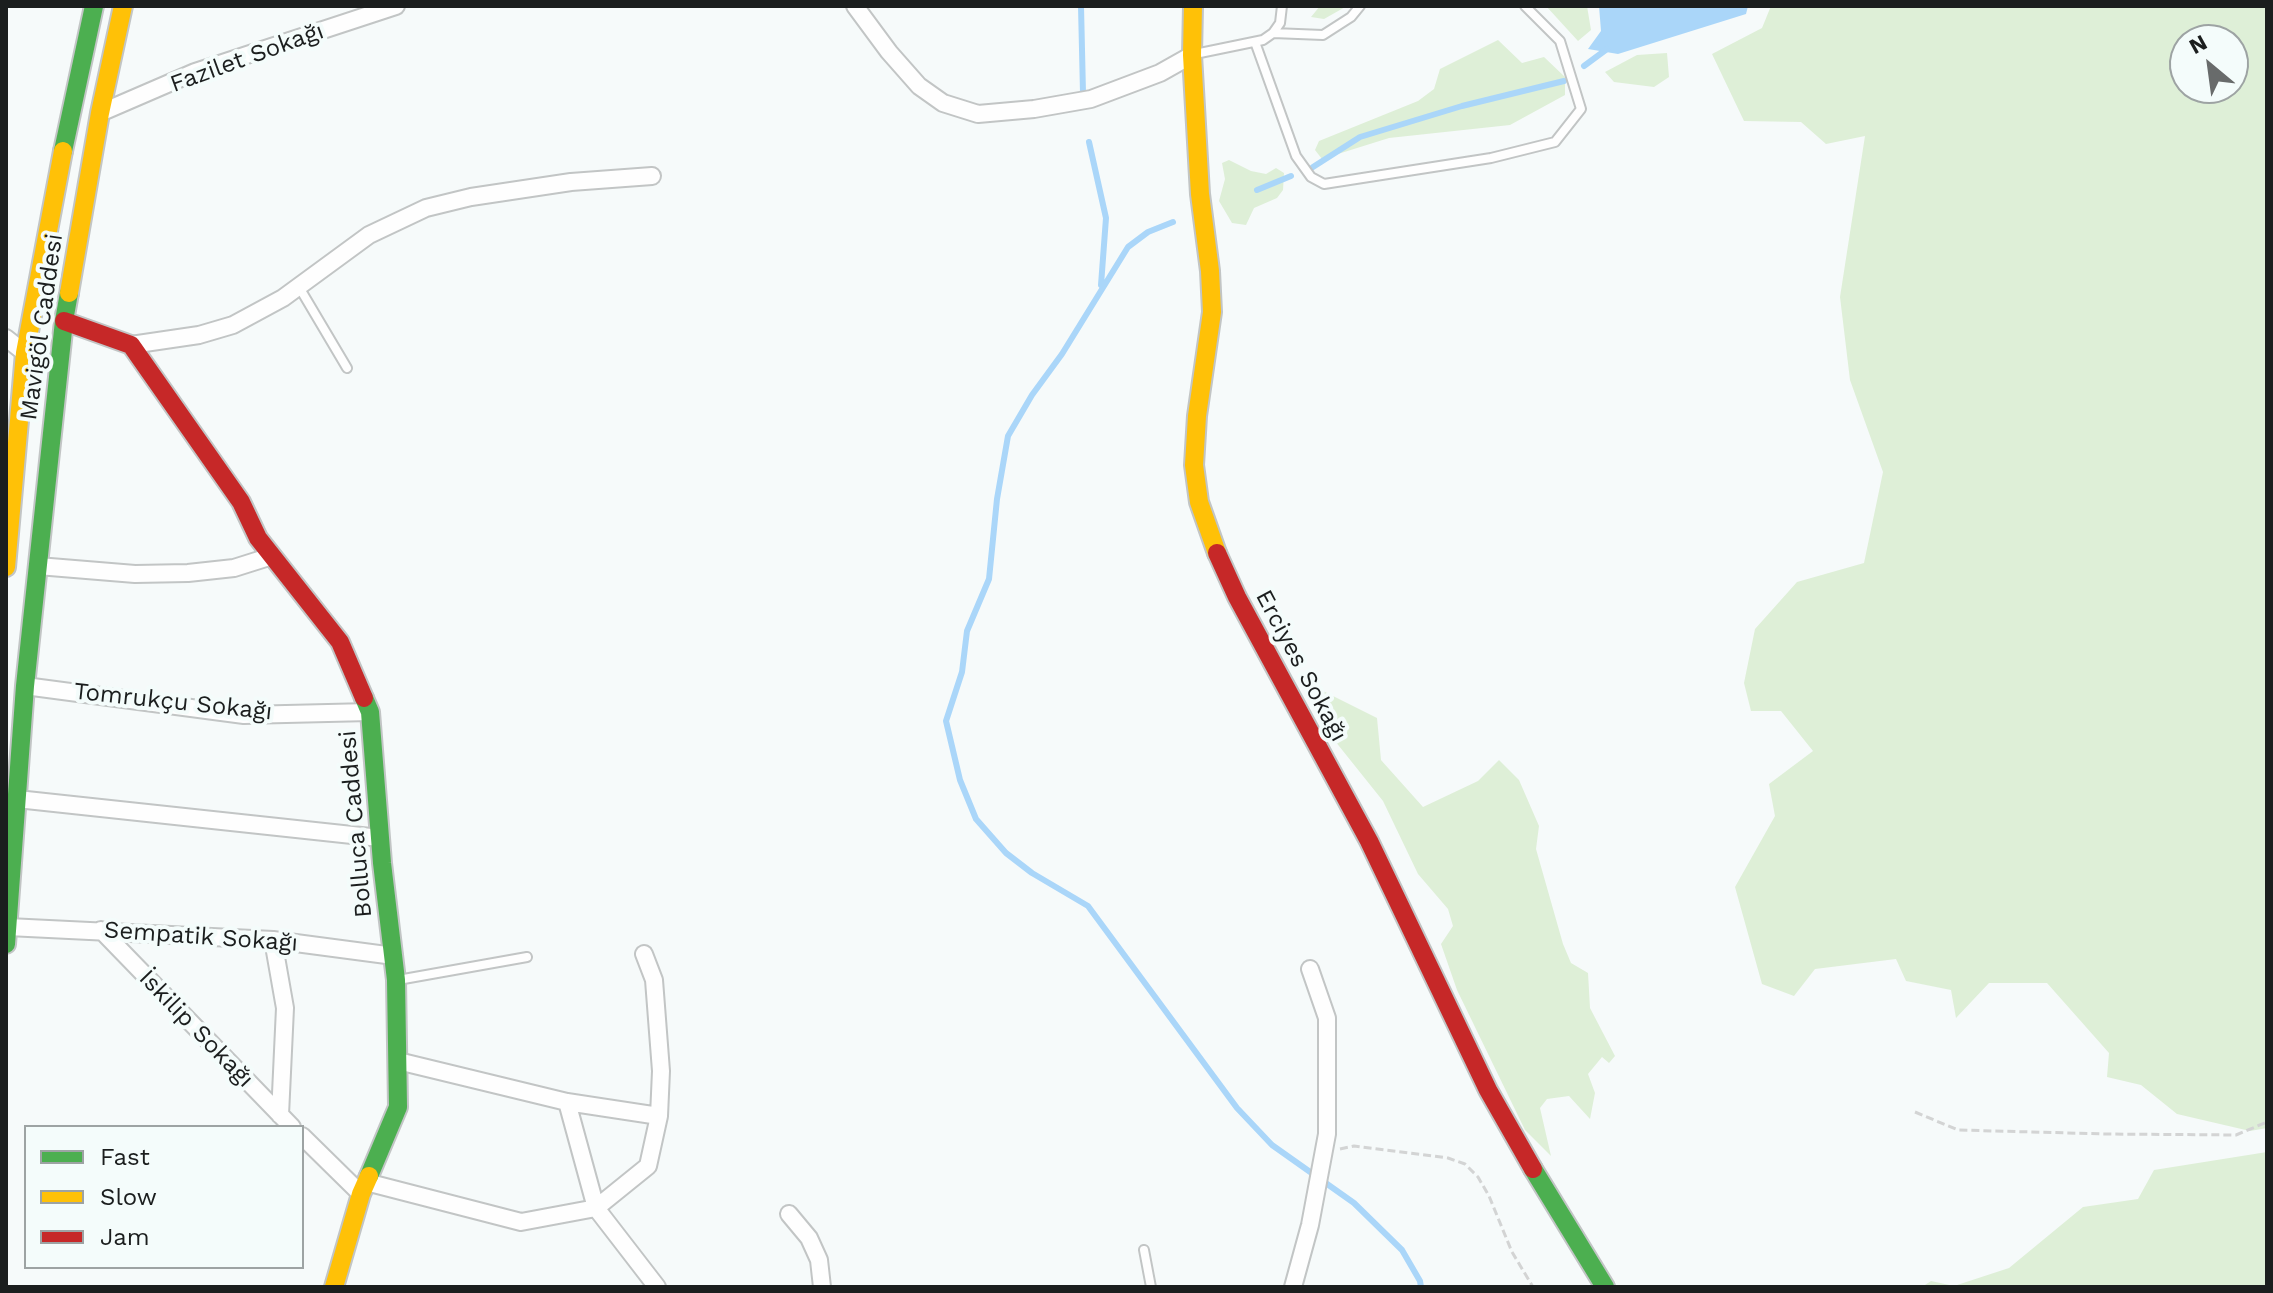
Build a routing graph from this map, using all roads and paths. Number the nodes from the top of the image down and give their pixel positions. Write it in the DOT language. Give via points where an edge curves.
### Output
graph roads {
  1 [pos="94,6"];
  2 [pos="123,6"];
  3 [pos="396,6"];
  4 [pos="855,6"];
  5 [pos="1193,6"];
  6 [pos="1282,6"];
  7 [pos="1360,6"];
  8 [pos="1525,6"];
  9 [pos="1273,33"];
  10 [pos="1255,42"];
  11 [pos="1192,55"];
  12 [pos="100,113"];
  13 [pos="652,176"];
  14 [pos="299,287"];
  15 [pos="64,321"];
  16 [pos="6,338"];
  17 [pos="131,345"];
  18 [pos="25,353"];
  19 [pos="347,368"];
  20 [pos="272,556"];
  21 [pos="38,566"];
  22 [pos="6,567"];
  23 [pos="25,686"];
  24 [pos="370,712"];
  25 [pos="17,799"];
  26 [pos="380,838"];
  27 [pos="101,930"];
  28 [pos="7,935"];
  29 [pos="273,940"];
  30 [pos="644,954"];
  31 [pos="394,956"];
  32 [pos="527,957"];
  33 [pos="1310,969"];
  34 [pos="396,980"];
  35 [pos="398,1061"];
  36 [pos="567,1102"];
  37 [pos="1915,1112"];
  38 [pos="659,1116"];
  39 [pos="286,1121"];
  40 [pos="2267,1122"];
  41 [pos="304,1138"];
  42 [pos="1322,1165"];
  43 [pos="363,1188"];
  44 [pos="596,1208"];
  45 [pos="789,1214"];
  46 [pos="1144,1250"];
  47 [pos="334,1287"];
  48 [pos="657,1287"];
  49 [pos="822,1287"];
  50 [pos="1151,1287"];
  51 [pos="1293,1287"];
  52 [pos="1533,1287"];
  53 [pos="1605,1287"];
  1 -- 18 [label="street, Mavigöl Caddesi"];
  2 -- 12 [label="street, Mavigöl Caddesi"];
  3 -- 12 [label="street, Fazilet Sokağı" via="195,72"];
  4 -- 11 [label="street" via="919,86 943,103 978,114 1091,99"];
  5 -- 11 [label="street, Erciyes Sokağı"];
  6 -- 9 [label="lane"];
  7 -- 9 [label="lane" via="1323,35"];
  8 -- 10 [label="lane" via="1560,41 1581,109 1555,142 1491,158 1324,184 1311,177 1296,156"];
  9 -- 10 [label="lane"];
  10 -- 11 [label="lane"];
  11 -- 53 [label="street, Erciyes Sokağı" via="1212,312 1194,465 1211,539 1369,841 1488,1090"];
  12 -- 15 [label="street, Mavigöl Caddesi"];
  13 -- 14 [label="street" via="542,186 426,208 369,235"];
  14 -- 17 [label="street" via="233,325"];
  14 -- 19 [label="lane"];
  15 -- 17 [label="street"];
  15 -- 21 [label="street, Mavigöl Caddesi"];
  16 -- 18 [label="street"];
  17 -- 20 [label="street, Bolluca Caddesi" via="241,502"];
  18 -- 22 [label="street, Mavigöl Caddesi"];
  20 -- 21 [label="street" via="234,568 188,573"];
  20 -- 24 [label="street, Bolluca Caddesi" via="340,642"];
  21 -- 23 [label="street, Mavigöl Caddesi"];
  23 -- 24 [label="street, Tomrukçu Sokağı" via="244,715"];
  23 -- 25 [label="street, Mavigöl Caddesi"];
  24 -- 26 [label="street, Bolluca Caddesi"];
  25 -- 26 [label="street"];
  25 -- 28 [label="street, Mavigöl Caddesi"];
  26 -- 31 [label="street, Bolluca Caddesi"];
  27 -- 28 [label="street, Sempatik Sokağı"];
  27 -- 29 [label="street, Sempatik Sokağı"];
  27 -- 39 [label="street, İskilip Sokağı"];
  29 -- 31 [label="street, Sempatik Sokağı"];
  29 -- 39 [label="street" via="285,1008"];
  30 -- 38 [label="street" via="654,980"];
  31 -- 34 [label="street, Bolluca Caddesi"];
  32 -- 34 [label="lane"];
  33 -- 42 [label="street" via="1327,1018"];
  34 -- 35 [label="street, Bolluca Caddesi"];
  35 -- 36 [label="street"];
  35 -- 43 [label="street, Bolluca Caddesi" via="398,1107"];
  36 -- 38 [label="street"];
  36 -- 44 [label="street"];
  37 -- 40 [label="path" via="1958,1130 2236,1135"];
  38 -- 44 [label="street" via="648,1166"];
  41 -- 43 [label="street"];
  42 -- 51 [label="street"];
  42 -- 52 [label="path" via="1336,1150 1354,1146 1465,1164 1489,1196"];
  43 -- 44 [label="street" via="521,1222"];
  43 -- 47 [label="street, Bolluca Caddesi"];
  44 -- 48 [label="street"];
  45 -- 49 [label="street" via="819,1260"];
  46 -- 50 [label="lane"];
}
